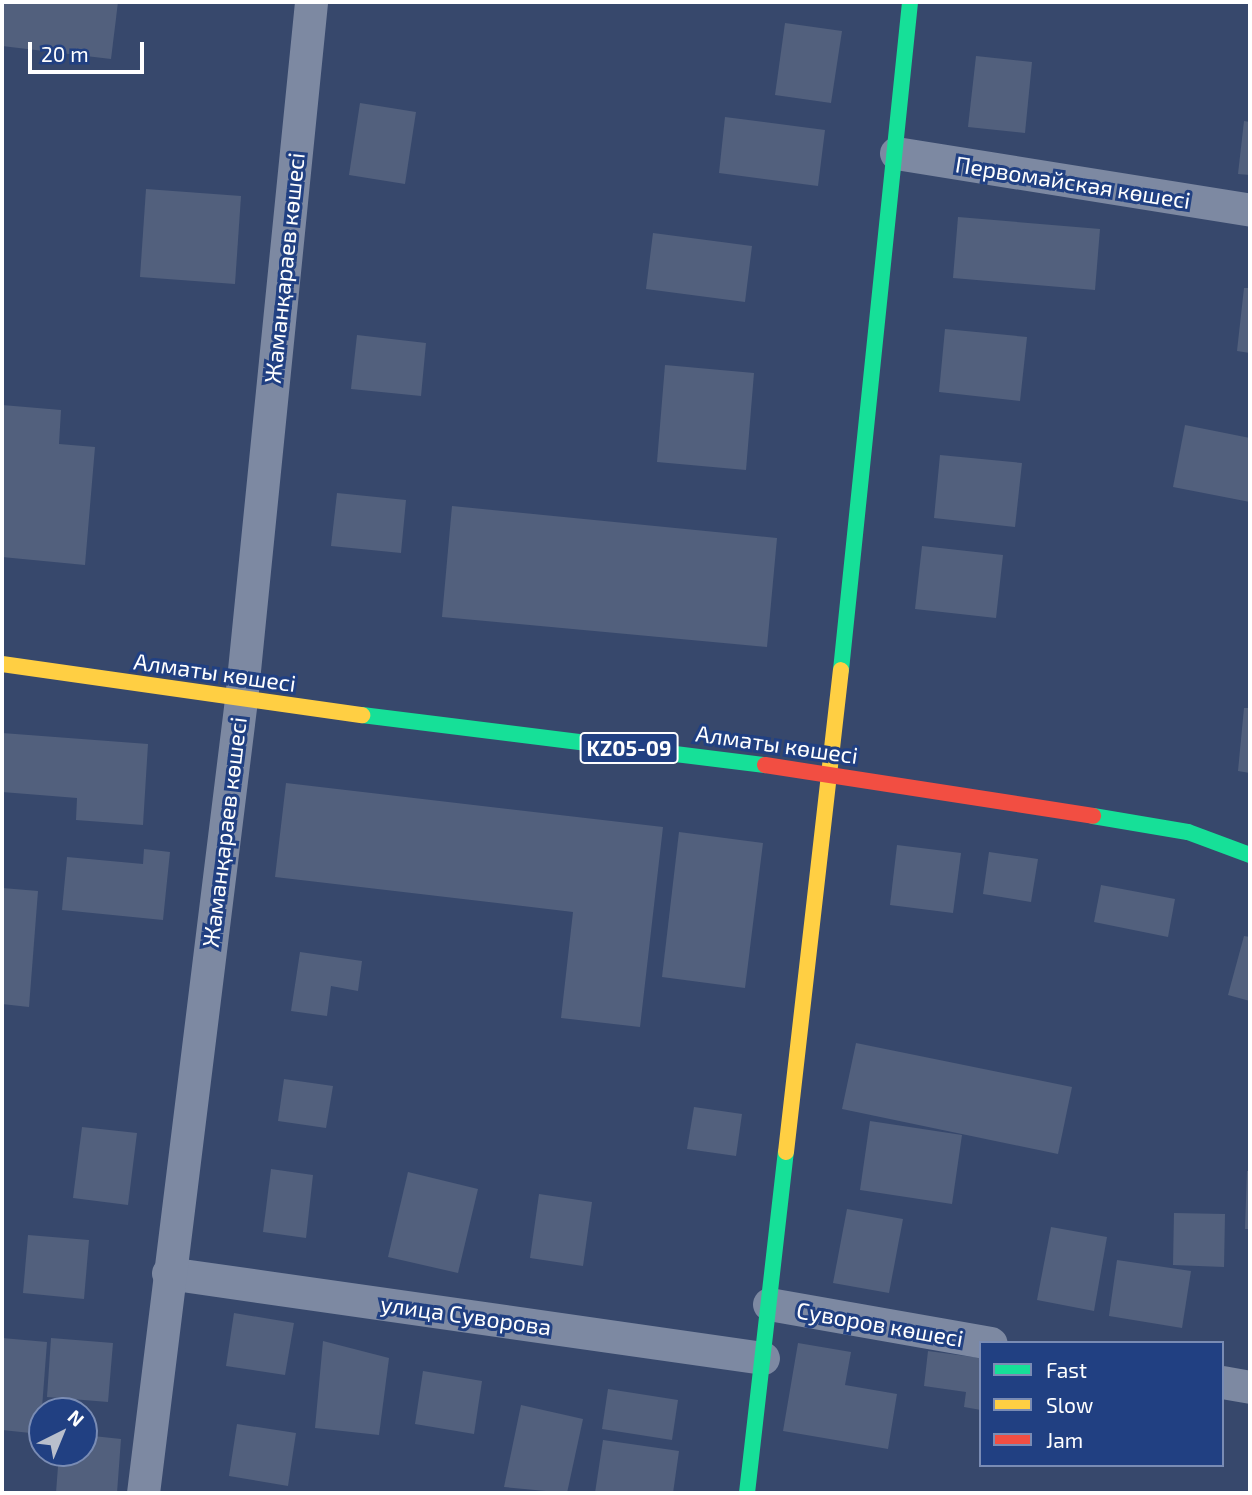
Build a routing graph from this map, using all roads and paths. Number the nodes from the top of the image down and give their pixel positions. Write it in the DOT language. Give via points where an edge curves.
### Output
graph roads {
  1 [pos="311,2"];
  2 [pos="910,2"];
  3 [pos="896,153"];
  4 [pos="1250,210"];
  5 [pos="2,664"];
  6 [pos="241,700"];
  7 [pos="830,773"];
  8 [pos="1250,856"];
  9 [pos="168,1273"];
  10 [pos="769,1304"];
  11 [pos="981,1341"];
  12 [pos="763,1358"];
  13 [pos="1224,1382"];
  14 [pos="1250,1387"];
  15 [pos="143,1493"];
  16 [pos="747,1493"];
  1 -- 6 [label="street, Жаманқараев көшесі"];
  2 -- 3 [label="main road"];
  3 -- 4 [label="street, Первомайская көшесі"];
  3 -- 7 [label="main road"];
  5 -- 6 [label="main road, Алматы көшесі / KZ05-09"];
  6 -- 7 [label="main road, Алматы көшесі / KZ05-09"];
  6 -- 9 [label="street, Жаманқараев көшесі"];
  7 -- 8 [label="main road, Алматы көшесі / KZ05-09" via="1188,832"];
  7 -- 10 [label="main road"];
  9 -- 12 [label="street, улица Суворова"];
  9 -- 15 [label="street, Жаманқараев көшесі"];
  10 -- 11 [label="street, Суворов көшесі"];
  10 -- 12 [label="main road"];
  12 -- 16 [label="main road"];
  13 -- 14 [label="street"];
}
